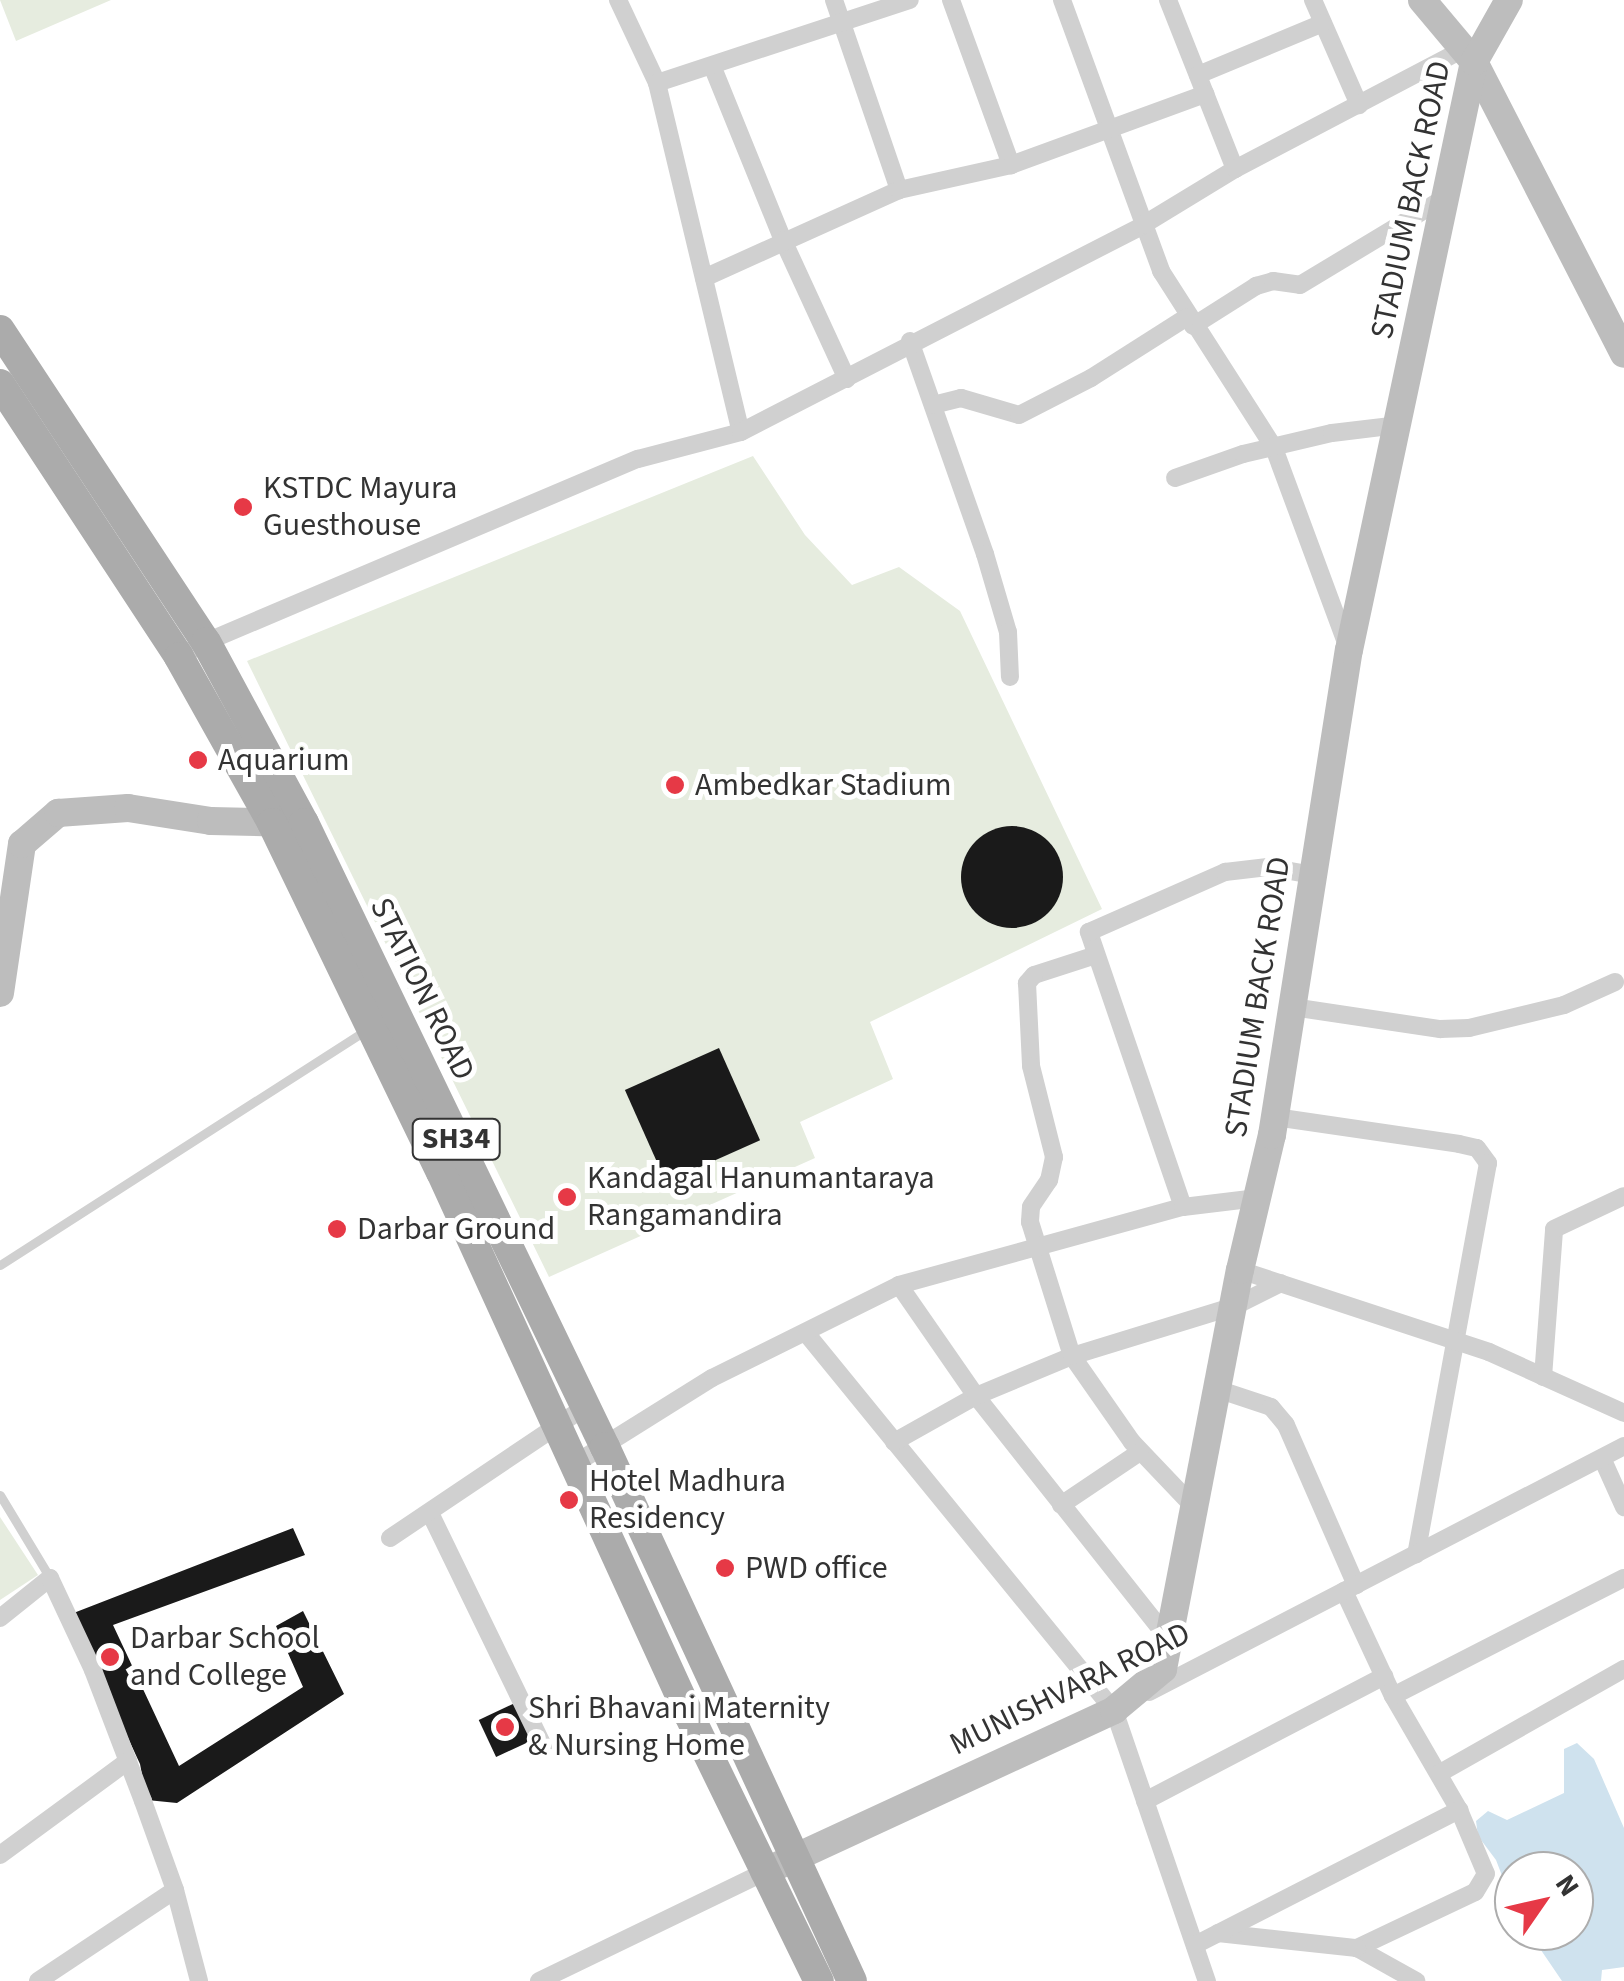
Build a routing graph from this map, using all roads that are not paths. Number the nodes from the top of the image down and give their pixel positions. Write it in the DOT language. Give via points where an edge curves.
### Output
graph roads {
  1 [pos="618,0"];
  2 [pos="834,0"];
  3 [pos="910,0"];
  4 [pos="951,0"];
  5 [pos="1062,0"];
  6 [pos="1168,0"];
  7 [pos="1313,0"];
  8 [pos="1422,0"];
  9 [pos="1509,0"];
  10 [pos="842,23"];
  11 [pos="1323,23"];
  12 [pos="1469,56"];
  13 [pos="713,68"];
  14 [pos="1198,75"];
  15 [pos="657,83"];
  16 [pos="1205,94"];
  17 [pos="1359,104"];
  18 [pos="1107,132"];
  19 [pos="1011,166"];
  20 [pos="1235,169"];
  21 [pos="899,190"];
  22 [pos="1446,197"];
  23 [pos="1142,226"];
  24 [pos="783,240"];
  25 [pos="704,278"];
  26 [pos="1190,321"];
  27 [pos="1617,322"];
  28 [pos="0,330"];
  29 [pos="910,341"];
  30 [pos="1624,354"];
  31 [pos="848,379"];
  32 [pos="0,384"];
  33 [pos="933,405"];
  34 [pos="1398,425"];
  35 [pos="740,432"];
  36 [pos="1274,448"];
  37 [pos="1175,478"];
  38 [pos="192,649"];
  39 [pos="1349,650"];
  40 [pos="1010,677"];
  41 [pos="272,823"];
  42 [pos="304,823"];
  43 [pos="1313,875"];
  44 [pos="1096,955"];
  45 [pos="1615,982"];
  46 [pos="0,992"];
  47 [pos="1292,1008"];
  48 [pos="370,1027"];
  49 [pos="1275,1117"];
  50 [pos="1624,1196"];
  51 [pos="1257,1198"];
  52 [pos="1183,1207"];
  53 [pos="1039,1246"];
  54 [pos="0,1265"];
  55 [pos="1240,1270"];
  56 [pos="1281,1283"];
  57 [pos="899,1285"];
  58 [pos="1234,1306"];
  59 [pos="806,1333"];
  60 [pos="1454,1340"];
  61 [pos="1072,1356"];
  62 [pos="1543,1376"];
  63 [pos="1217,1390"];
  64 [pos="976,1396"];
  65 [pos="585,1407"];
  66 [pos="1624,1413"];
  67 [pos="558,1424"];
  68 [pos="894,1442"];
  69 [pos="1624,1446"];
  70 [pos="605,1447"];
  71 [pos="1140,1452"];
  72 [pos="1602,1458"];
  73 [pos="576,1464"];
  74 [pos="0,1496"];
  75 [pos="1061,1504"];
  76 [pos="1193,1506"];
  77 [pos="1624,1507"];
  78 [pos="430,1513"];
  79 [pos="390,1538"];
  80 [pos="1416,1554"];
  81 [pos="50,1578"];
  82 [pos="1624,1578"];
  83 [pos="1350,1588"];
  84 [pos="1140,1604"];
  85 [pos="1176,1613"];
  86 [pos="0,1618"];
  87 [pos="1171,1643"];
  88 [pos="1624,1668"];
  89 [pos="1384,1676"];
  90 [pos="1393,1696"];
  91 [pos="1114,1710"];
  92 [pos="544,1748"];
  93 [pos="128,1761"];
  94 [pos="1440,1773"];
  95 [pos="1145,1801"];
  96 [pos="1459,1810"];
  97 [pos="0,1855"];
  98 [pos="794,1858"];
  99 [pos="764,1872"];
  100 [pos="175,1890"];
  101 [pos="1188,1924"];
  102 [pos="1218,1933"];
  103 [pos="1195,1945"];
  104 [pos="1357,1948"];
  105 [pos="38,1981"];
  106 [pos="199,1981"];
  107 [pos="539,1981"];
  108 [pos="820,1981"];
  109 [pos="852,1981"];
  110 [pos="1207,1981"];
  111 [pos="1416,1981"];
  1 -- 15 [label="street"];
  2 -- 10 [label="street"];
  3 -- 10 [label="street"];
  4 -- 19 [label="street"];
  5 -- 18 [label="street"];
  6 -- 14 [label="street"];
  7 -- 11 [label="street"];
  8 -- 12 [label="street"];
  9 -- 12 [label="street, STADIUM BACK ROAD"];
  10 -- 13 [label="street"];
  10 -- 21 [label="street"];
  11 -- 14 [label="street"];
  11 -- 17 [label="street"];
  12 -- 17 [label="street"];
  12 -- 22 [label="street, STADIUM BACK ROAD"];
  12 -- 27 [label="street"];
  13 -- 15 [label="street"];
  13 -- 24 [label="street"];
  14 -- 16 [label="street"];
  15 -- 25 [label="street"];
  16 -- 18 [label="street"];
  16 -- 20 [label="street"];
  17 -- 20 [label="street"];
  18 -- 19 [label="street"];
  18 -- 23 [label="street"];
  19 -- 21 [label="street"];
  20 -- 23 [label="street"];
  21 -- 24 [label="street"];
  22 -- 26 [label="street" via="1300,286 1256,286"];
  22 -- 34 [label="street, STADIUM BACK ROAD"];
  23 -- 26 [label="street"];
  23 -- 29 [label="street"];
  24 -- 25 [label="street"];
  24 -- 31 [label="street"];
  25 -- 35 [label="street"];
  26 -- 33 [label="street" via="1019,414 961,398"];
  26 -- 36 [label="street"];
  27 -- 30 [label="street"];
  28 -- 38 [label="main road, STATION ROAD / SH34"];
  29 -- 31 [label="street"];
  29 -- 33 [label="street"];
  31 -- 35 [label="street"];
  32 -- 38 [label="main road, STATION ROAD / SH34"];
  33 -- 40 [label="street" via="1008,632"];
  34 -- 36 [label="street"];
  34 -- 39 [label="street, STADIUM BACK ROAD"];
  35 -- 38 [label="street" via="638,458"];
  36 -- 37 [label="street"];
  36 -- 39 [label="street"];
  38 -- 41 [label="main road, STATION ROAD / SH34"];
  38 -- 42 [label="main road, STATION ROAD / SH34"];
  39 -- 43 [label="street, STADIUM BACK ROAD"];
  41 -- 42 [label="street"];
  41 -- 46 [label="street" via="128,808 58,813 22,844"];
  41 -- 48 [label="main road, STATION ROAD / SH34"];
  42 -- 65 [label="main road, STATION ROAD / SH34"];
  43 -- 44 [label="street" via="1268,867 1225,872 1094,927"];
  43 -- 47 [label="street, STADIUM BACK ROAD"];
  44 -- 52 [label="street"];
  44 -- 53 [label="street" via="1034,974 1025,996 1031,1066 1054,1157 1049,1180 1030,1208"];
  45 -- 47 [label="street" via="1564,1005 1469,1028"];
  47 -- 49 [label="street, STADIUM BACK ROAD"];
  48 -- 54 [label="lane"];
  48 -- 67 [label="main road, STATION ROAD / SH34"];
  49 -- 51 [label="street, STADIUM BACK ROAD"];
  49 -- 60 [label="street" via="1459,1144 1484,1156 1488,1171"];
  50 -- 62 [label="street" via="1554,1230"];
  51 -- 52 [label="street"];
  51 -- 55 [label="street, STADIUM BACK ROAD"];
  52 -- 53 [label="street"];
  53 -- 57 [label="street"];
  53 -- 61 [label="street"];
  55 -- 56 [label="street"];
  55 -- 58 [label="street, STADIUM BACK ROAD"];
  56 -- 58 [label="street"];
  56 -- 60 [label="street"];
  57 -- 59 [label="street"];
  57 -- 64 [label="street"];
  58 -- 61 [label="street"];
  58 -- 63 [label="street, STADIUM BACK ROAD"];
  59 -- 68 [label="street"];
  59 -- 70 [label="street" via="712,1378"];
  60 -- 62 [label="street"];
  60 -- 80 [label="street"];
  61 -- 64 [label="street"];
  61 -- 71 [label="street"];
  62 -- 66 [label="street"];
  63 -- 76 [label="street, STADIUM BACK ROAD"];
  63 -- 83 [label="street" via="1271,1407 1286,1425"];
  64 -- 68 [label="street"];
  64 -- 75 [label="street"];
  65 -- 67 [label="street"];
  65 -- 70 [label="main road, STATION ROAD / SH34"];
  67 -- 73 [label="main road, STATION ROAD / SH34"];
  67 -- 78 [label="street"];
  68 -- 91 [label="street"];
  69 -- 72 [label="street, MUNISHVARA ROAD"];
  70 -- 73 [label="street"];
  70 -- 98 [label="main road, STATION ROAD / SH34"];
  71 -- 75 [label="street"];
  71 -- 76 [label="street"];
  72 -- 77 [label="street"];
  72 -- 80 [label="street, MUNISHVARA ROAD"];
  73 -- 99 [label="main road, STATION ROAD / SH34"];
  74 -- 81 [label="lane"];
  75 -- 84 [label="street"];
  76 -- 85 [label="street, STADIUM BACK ROAD"];
  78 -- 79 [label="street"];
  78 -- 92 [label="street"];
  80 -- 83 [label="street, MUNISHVARA ROAD"];
  81 -- 86 [label="street"];
  81 -- 93 [label="street"];
  82 -- 90 [label="street"];
  83 -- 89 [label="street"];
  83 -- 91 [label="street, MUNISHVARA ROAD"];
  84 -- 85 [label="street"];
  84 -- 87 [label="street"];
  85 -- 87 [label="street, STADIUM BACK ROAD"];
  87 -- 91 [label="street, STADIUM BACK ROAD" via="1163,1669"];
  88 -- 94 [label="street"];
  89 -- 90 [label="street"];
  89 -- 95 [label="street"];
  90 -- 94 [label="street"];
  91 -- 95 [label="street"];
  91 -- 98 [label="street, MUNISHVARA ROAD"];
  93 -- 97 [label="street"];
  93 -- 100 [label="street"];
  94 -- 96 [label="street"];
  95 -- 101 [label="street"];
  96 -- 102 [label="street"];
  96 -- 104 [label="street" via="1485,1883"];
  98 -- 99 [label="street, MUNISHVARA ROAD"];
  98 -- 109 [label="main road, STATION ROAD / SH34"];
  99 -- 107 [label="street, MUNISHVARA ROAD"];
  99 -- 108 [label="main road, STATION ROAD / SH34"];
  100 -- 105 [label="street"];
  100 -- 106 [label="street"];
  101 -- 102 [label="street"];
  101 -- 103 [label="street"];
  102 -- 103 [label="street"];
  102 -- 104 [label="street"];
  103 -- 110 [label="street"];
  104 -- 111 [label="street"];
}
